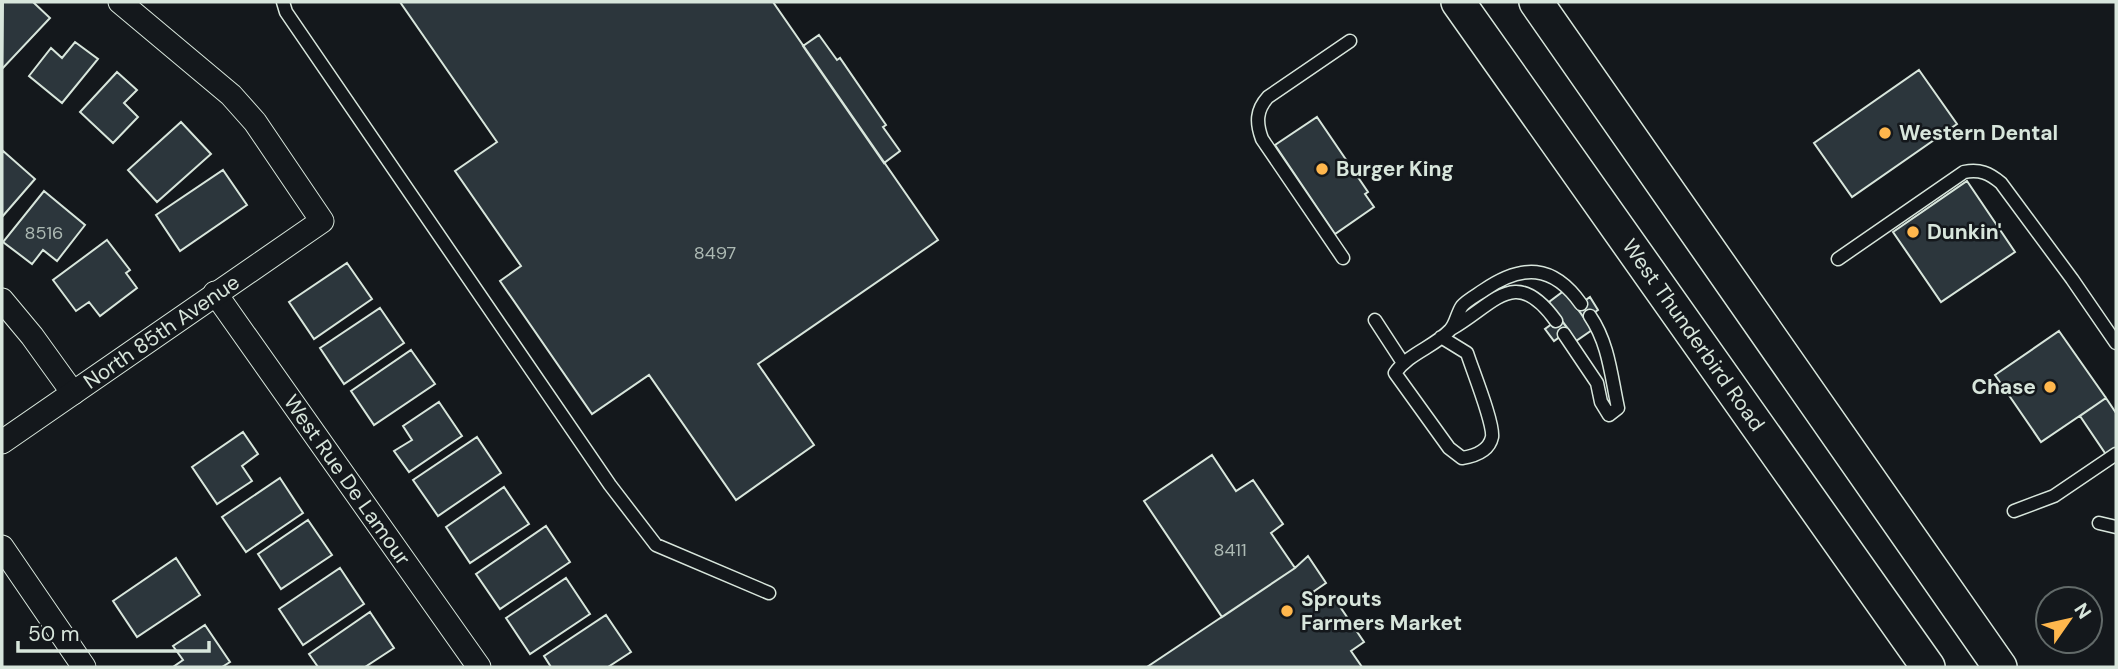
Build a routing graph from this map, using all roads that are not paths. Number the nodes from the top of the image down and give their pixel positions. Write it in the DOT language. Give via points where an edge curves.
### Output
graph roads {
  1 [pos="120,2"];
  2 [pos="283,2"];
  3 [pos="1458,2"];
  4 [pos="1536,2"];
  5 [pos="1350,41"];
  6 [pos="1343,258"];
  7 [pos="1838,259"];
  8 [pos="215,293"];
  9 [pos="2,300"];
  10 [pos="1581,304"];
  11 [pos="1590,316"];
  12 [pos="1375,320"];
  13 [pos="1556,321"];
  14 [pos="1446,333"];
  15 [pos="1564,334"];
  16 [pos="2116,343"];
  17 [pos="1403,363"];
  18 [pos="73,393"];
  19 [pos="2,443"];
  20 [pos="2116,454"];
  21 [pos="2014,511"];
  22 [pos="2099,523"];
  23 [pos="2116,527"];
  24 [pos="2,547"];
  25 [pos="769,593"];
  26 [pos="84,667"];
  27 [pos="479,667"];
  28 [pos="1928,667"];
  29 [pos="2000,667"];
  1 -- 8 [label="street, North 85th Avenue" via="231,94 322,221"];
  2 -- 25 [label="lane" via="465,276 656,545"];
  3 -- 28 [label="main road, West Thunderbird Road"];
  4 -- 29 [label="main road"];
  5 -- 6 [label="lane" via="1268,97 1258,114 1262,139"];
  7 -- 16 [label="lane" via="1964,172 1977,169 2001,183"];
  8 -- 18 [label="street, North 85th Avenue"];
  8 -- 27 [label="street, West Rue De Lamour"];
  9 -- 18 [label="street"];
  10 -- 14 [label="lane" via="1569,287 1557,280 1516,272 1464,304"];
  11 -- 15 [label="lane" via="1607,350 1618,408 1609,415 1597,383"];
  12 -- 17 [label="lane"];
  13 -- 14 [label="lane" via="1536,297 1513,292"];
  14 -- 17 [label="lane"];
  14 -- 17 [label="lane" via="1467,353 1490,423 1492,437 1480,453 1462,458 1449,448 1395,373"];
  18 -- 19 [label="street, North 85th Avenue"];
  20 -- 21 [label="lane" via="2054,496"];
  22 -- 23 [label="lane"];
  24 -- 26 [label="street"];
}
